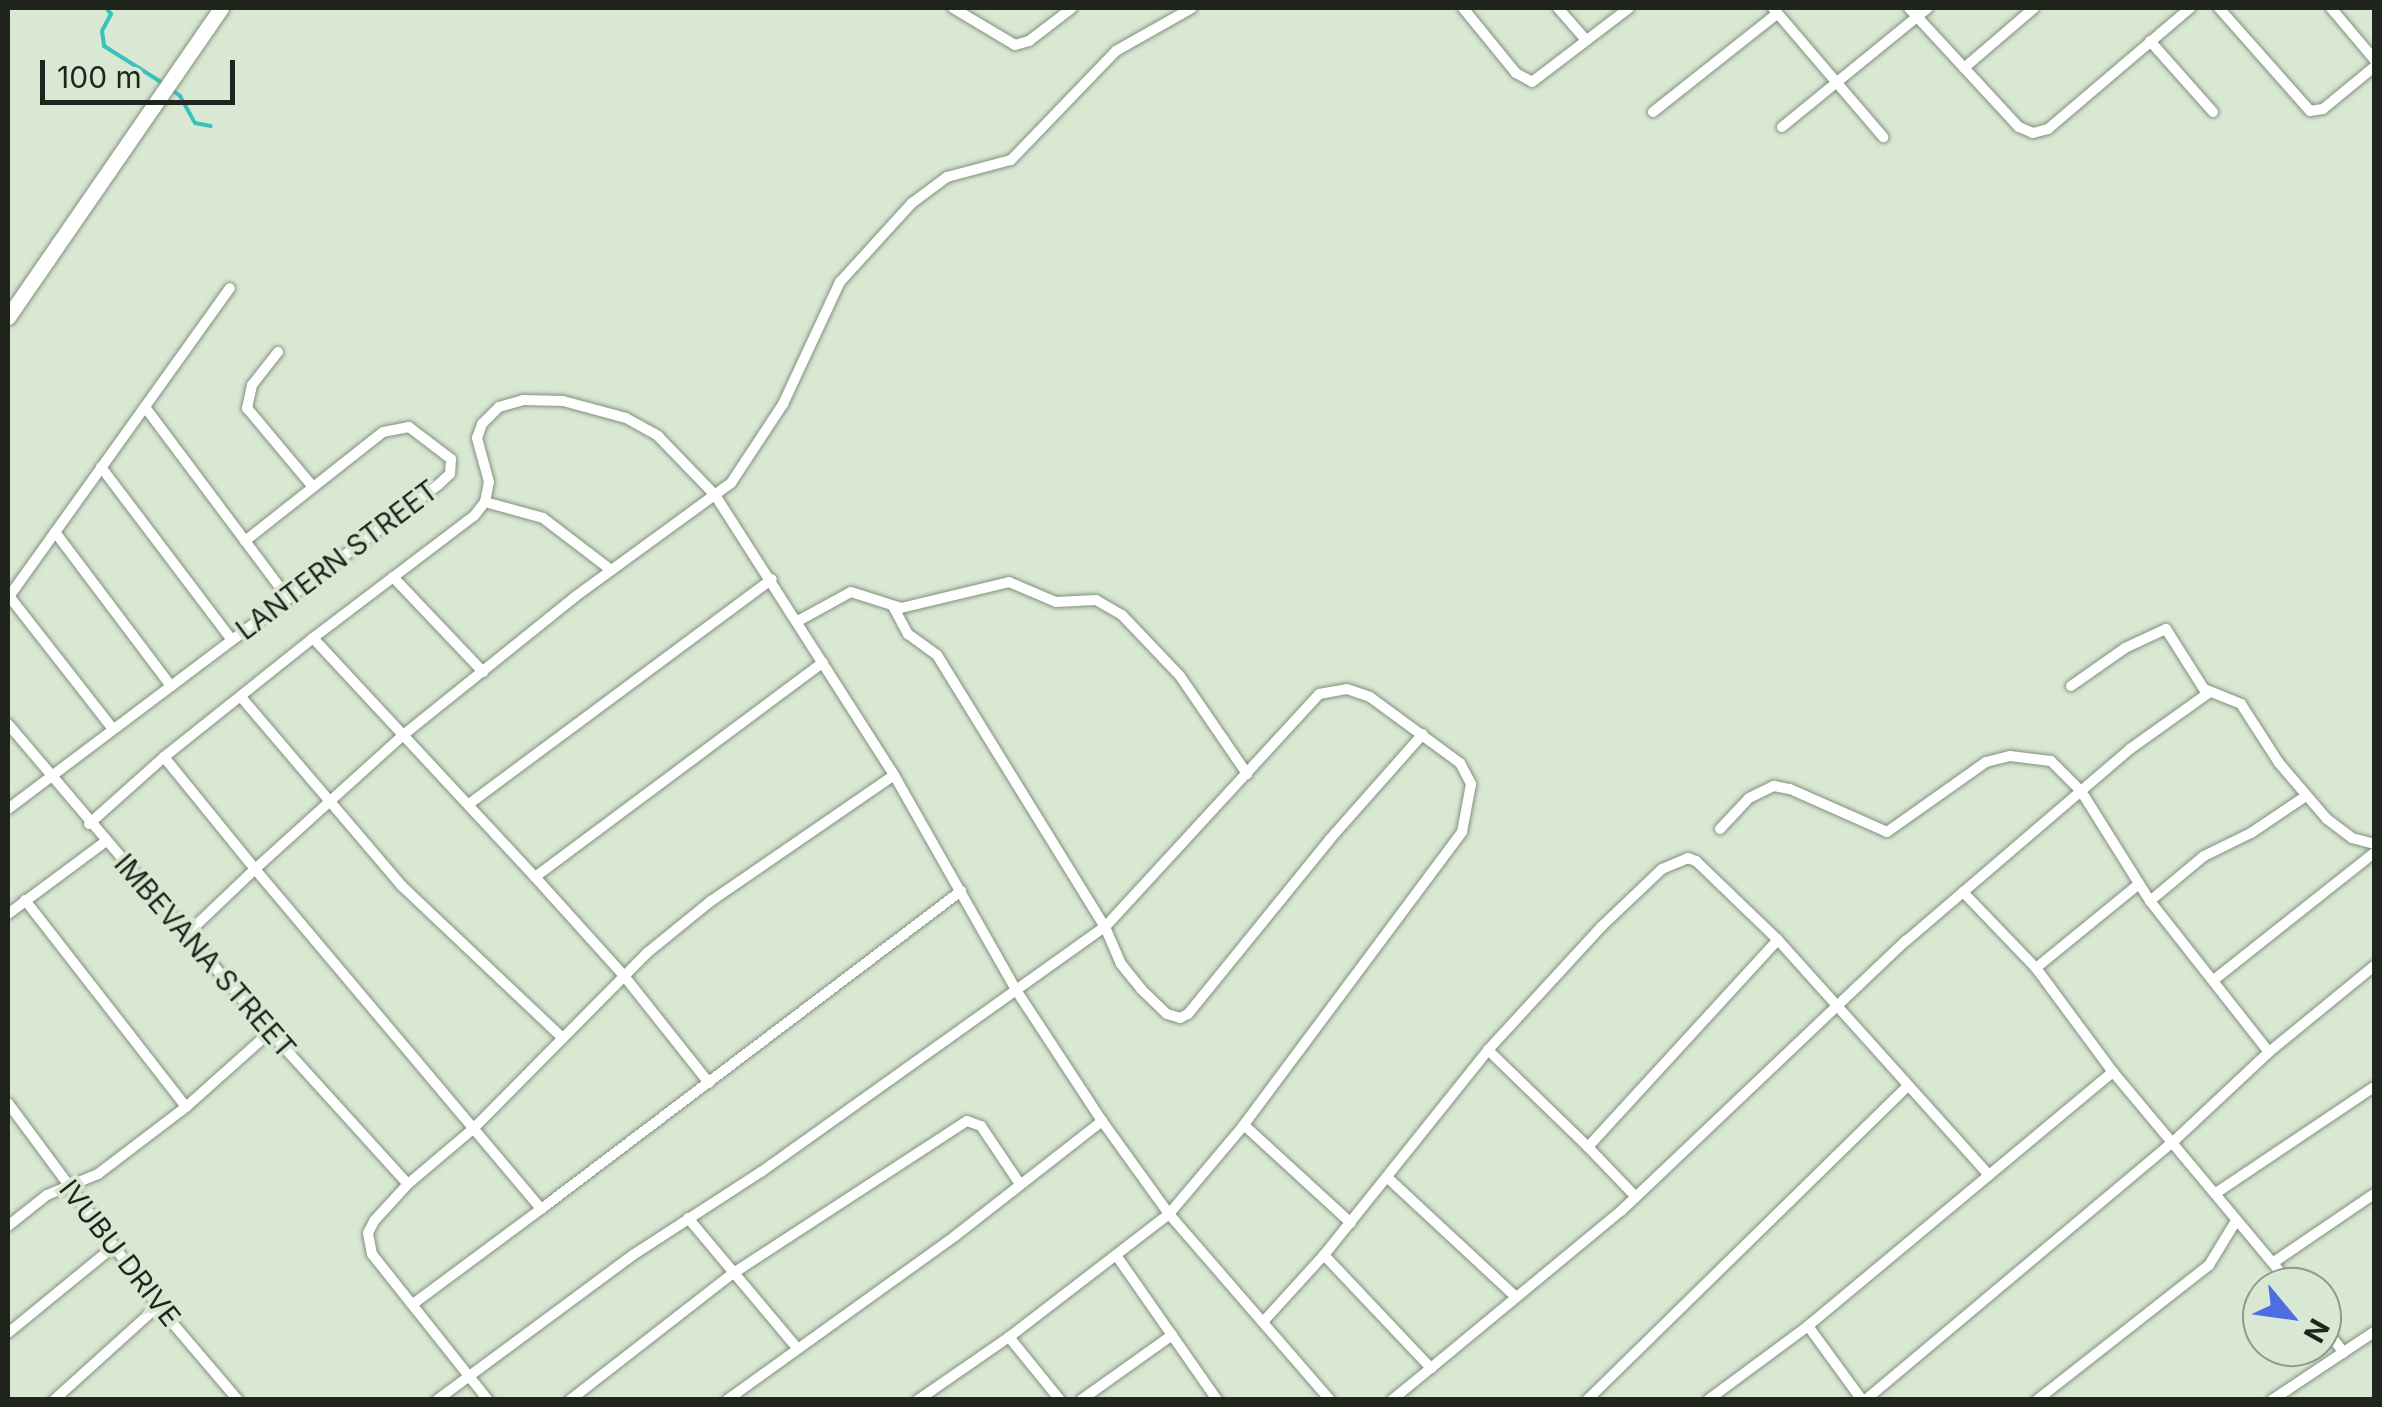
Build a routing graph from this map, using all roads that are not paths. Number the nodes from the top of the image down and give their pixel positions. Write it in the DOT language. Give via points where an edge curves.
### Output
graph roads {
  1 [pos="221,8"];
  2 [pos="953,8"];
  3 [pos="1069,8"];
  4 [pos="1192,8"];
  5 [pos="1463,8"];
  6 [pos="1558,8"];
  7 [pos="1628,8"];
  8 [pos="1908,8"];
  9 [pos="1928,8"];
  10 [pos="2034,8"];
  11 [pos="2190,8"];
  12 [pos="2219,8"];
  13 [pos="2331,8"];
  14 [pos="1776,10"];
  15 [pos="1917,18"];
  16 [pos="1586,40"];
  17 [pos="2150,41"];
  18 [pos="2374,63"];
  19 [pos="1964,68"];
  20 [pos="1838,79"];
  21 [pos="1654,112"];
  22 [pos="2212,112"];
  23 [pos="1782,128"];
  24 [pos="1883,137"];
  25 [pos="230,288"];
  26 [pos="8,317"];
  27 [pos="278,352"];
  28 [pos="145,407"];
  29 [pos="101,468"];
  30 [pos="313,487"];
  31 [pos="715,494"];
  32 [pos="485,502"];
  33 [pos="55,532"];
  34 [pos="245,541"];
  35 [pos="611,570"];
  36 [pos="392,577"];
  37 [pos="772,579"];
  38 [pos="8,597"];
  39 [pos="288,598"];
  40 [pos="894,608"];
  41 [pos="798,621"];
  42 [pos="313,638"];
  43 [pos="232,640"];
  44 [pos="824,662"];
  45 [pos="483,672"];
  46 [pos="171,686"];
  47 [pos="2071,686"];
  48 [pos="2210,692"];
  49 [pos="241,697"];
  50 [pos="8,724"];
  51 [pos="114,729"];
  52 [pos="1423,734"];
  53 [pos="402,736"];
  54 [pos="164,757"];
  55 [pos="894,774"];
  56 [pos="1248,774"];
  57 [pos="50,777"];
  58 [pos="2081,791"];
  59 [pos="2306,796"];
  60 [pos="327,802"];
  61 [pos="470,804"];
  62 [pos="8,809"];
  63 [pos="90,824"];
  64 [pos="1720,829"];
  65 [pos="105,842"];
  66 [pos="2374,844"];
  67 [pos="2374,853"];
  68 [pos="256,869"];
  69 [pos="535,877"];
  70 [pos="2139,884"];
  71 [pos="961,891"];
  72 [pos="1963,892"];
  73 [pos="25,900"];
  74 [pos="2150,901"];
  75 [pos="8,914"];
  76 [pos="1106,926"];
  77 [pos="187,934"];
  78 [pos="1778,940"];
  79 [pos="2374,966"];
  80 [pos="2036,968"];
  81 [pos="625,976"];
  82 [pos="2215,979"];
  83 [pos="1016,990"];
  84 [pos="1838,1004"];
  85 [pos="270,1032"];
  86 [pos="564,1038"];
  87 [pos="1488,1050"];
  88 [pos="2269,1052"];
  89 [pos="2113,1072"];
  90 [pos="709,1083"];
  91 [pos="1908,1086"];
  92 [pos="2374,1088"];
  93 [pos="8,1103"];
  94 [pos="186,1107"];
  95 [pos="1102,1122"];
  96 [pos="1244,1125"];
  97 [pos="474,1128"];
  98 [pos="2174,1141"];
  99 [pos="1588,1147"];
  100 [pos="1989,1175"];
  101 [pos="1389,1179"];
  102 [pos="408,1184"];
  103 [pos="1020,1184"];
  104 [pos="67,1186"];
  105 [pos="2216,1194"];
  106 [pos="2374,1194"];
  107 [pos="1636,1197"];
  108 [pos="542,1209"];
  109 [pos="1169,1214"];
  110 [pos="688,1218"];
  111 [pos="2236,1221"];
  112 [pos="1351,1224"];
  113 [pos="8,1226"];
  114 [pos="113,1247"];
  115 [pos="1116,1255"];
  116 [pos="1324,1256"];
  117 [pos="2274,1262"];
  118 [pos="2278,1267"];
  119 [pos="732,1274"];
  120 [pos="1516,1296"];
  121 [pos="413,1304"];
  122 [pos="158,1306"];
  123 [pos="1264,1322"];
  124 [pos="1808,1326"];
  125 [pos="2374,1332"];
  126 [pos="8,1333"];
  127 [pos="1172,1336"];
  128 [pos="1009,1337"];
  129 [pos="797,1348"];
  130 [pos="2342,1349"];
  131 [pos="2344,1352"];
  132 [pos="1431,1368"];
  133 [pos="468,1374"];
  134 [pos="54,1400"];
  135 [pos="238,1400"];
  136 [pos="437,1400"];
  137 [pos="488,1400"];
  138 [pos="570,1400"];
  139 [pos="726,1400"];
  140 [pos="918,1400"];
  141 [pos="1060,1400"];
  142 [pos="1082,1400"];
  143 [pos="1217,1400"];
  144 [pos="1330,1400"];
  145 [pos="1392,1400"];
  146 [pos="1587,1400"];
  147 [pos="1708,1400"];
  148 [pos="1864,1400"];
  149 [pos="2037,1400"];
  150 [pos="2272,1400"];
  1 -- 26 [label="main road"];
  2 -- 3 [label="street" via="1014,45 1029,42"];
  4 -- 31 [label="street" via="1116,50 1011,160 947,177 912,202 840,282 783,404 741,472"];
  5 -- 16 [label="street" via="1527,82"];
  6 -- 16 [label="street"];
  7 -- 16 [label="street"];
  8 -- 15 [label="street"];
  9 -- 15 [label="street"];
  10 -- 19 [label="street"];
  11 -- 17 [label="street"];
  12 -- 18 [label="street" via="2310,110 2323,109"];
  13 -- 18 [label="street"];
  14 -- 20 [label="street"];
  14 -- 21 [label="street"];
  15 -- 19 [label="street"];
  15 -- 20 [label="street"];
  17 -- 19 [label="street" via="2048,129 2033,133 2019,127"];
  17 -- 22 [label="street"];
  20 -- 23 [label="street"];
  20 -- 24 [label="street"];
  25 -- 28 [label="street"];
  27 -- 30 [label="street" via="252,385 247,408"];
  28 -- 29 [label="street"];
  28 -- 34 [label="street"];
  29 -- 33 [label="street"];
  29 -- 43 [label="street"];
  30 -- 34 [label="street, LANTERN STREET"];
  30 -- 39 [label="street, LANTERN STREET" via="383,432 410,427 451,459 450,474 438,485"];
  31 -- 32 [label="street" via="658,436 626,418 563,400 523,400 499,406 482,424 477,438 487,467"];
  31 -- 35 [label="street"];
  31 -- 37 [label="street"];
  32 -- 35 [label="street" via="543,518"];
  32 -- 36 [label="street"];
  33 -- 38 [label="street"];
  33 -- 46 [label="street"];
  34 -- 39 [label="street"];
  35 -- 45 [label="street"];
  36 -- 42 [label="street"];
  36 -- 45 [label="street"];
  37 -- 41 [label="street"];
  37 -- 61 [label="street"];
  38 -- 51 [label="street"];
  39 -- 43 [label="street, LANTERN STREET"];
  40 -- 41 [label="street" via="851,592"];
  40 -- 56 [label="street" via="1009,582 1056,602 1096,600 1109,606 1180,676"];
  40 -- 76 [label="street" via="908,634 937,655"];
  41 -- 44 [label="street"];
  42 -- 49 [label="street"];
  42 -- 53 [label="street"];
  43 -- 46 [label="street, LANTERN STREET"];
  44 -- 55 [label="street"];
  44 -- 69 [label="street"];
  45 -- 53 [label="street"];
  46 -- 51 [label="street, LANTERN STREET"];
  47 -- 48 [label="street" via="2166,629"];
  48 -- 58 [label="street"];
  48 -- 59 [label="street" via="2241,704"];
  49 -- 54 [label="street"];
  49 -- 60 [label="street"];
  50 -- 57 [label="street, IMBEVANA STREET"];
  51 -- 57 [label="street, LANTERN STREET"];
  52 -- 56 [label="street" via="1370,698 1334,690 1312,699"];
  52 -- 76 [label="street" via="1188,1014 1168,1014 1141,989 1121,964"];
  52 -- 96 [label="street" via="1470,777 1466,823"];
  53 -- 60 [label="street"];
  53 -- 61 [label="street"];
  54 -- 63 [label="street"];
  54 -- 68 [label="street"];
  55 -- 71 [label="street"];
  55 -- 81 [label="street" via="711,902"];
  56 -- 76 [label="street"];
  57 -- 62 [label="street, LANTERN STREET"];
  57 -- 63 [label="street, IMBEVANA STREET"];
  58 -- 64 [label="street" via="2052,760 1999,757 1888,832 1774,786 1749,798"];
  58 -- 70 [label="street"];
  58 -- 72 [label="street"];
  59 -- 66 [label="street" via="2340,830"];
  59 -- 74 [label="street" via="2204,856"];
  60 -- 68 [label="street"];
  60 -- 86 [label="street" via="415,898"];
  61 -- 69 [label="street"];
  63 -- 65 [label="street, IMBEVANA STREET"];
  65 -- 73 [label="street"];
  65 -- 77 [label="street, IMBEVANA STREET"];
  67 -- 82 [label="street"];
  68 -- 77 [label="street"];
  68 -- 97 [label="street"];
  69 -- 81 [label="street"];
  70 -- 74 [label="street"];
  70 -- 80 [label="street"];
  71 -- 83 [label="street"];
  71 -- 90 [label="street"];
  72 -- 80 [label="street"];
  72 -- 84 [label="street"];
  73 -- 75 [label="street"];
  73 -- 94 [label="street"];
  74 -- 82 [label="street"];
  76 -- 83 [label="street"];
  77 -- 85 [label="street, IMBEVANA STREET"];
  78 -- 84 [label="street"];
  78 -- 87 [label="street" via="1696,861 1672,861 1600,926"];
  78 -- 99 [label="street"];
  79 -- 88 [label="street"];
  80 -- 89 [label="street"];
  81 -- 86 [label="street"];
  81 -- 90 [label="street"];
  82 -- 88 [label="street"];
  83 -- 95 [label="street"];
  83 -- 110 [label="street"];
  84 -- 91 [label="street"];
  84 -- 107 [label="street"];
  85 -- 94 [label="street"];
  85 -- 102 [label="street, IMBEVANA STREET"];
  86 -- 97 [label="street"];
  87 -- 99 [label="street"];
  87 -- 101 [label="street"];
  88 -- 98 [label="street"];
  89 -- 98 [label="street"];
  89 -- 100 [label="street"];
  90 -- 108 [label="street"];
  91 -- 100 [label="street"];
  91 -- 146 [label="street"];
  92 -- 105 [label="street"];
  93 -- 104 [label="street, IVUBU DRIVE"];
  94 -- 104 [label="street" via="98,1174"];
  95 -- 103 [label="street"];
  95 -- 109 [label="street"];
  96 -- 109 [label="street"];
  96 -- 112 [label="street"];
  97 -- 102 [label="street"];
  97 -- 108 [label="street"];
  98 -- 105 [label="street"];
  98 -- 148 [label="street"];
  99 -- 107 [label="street"];
  100 -- 124 [label="street"];
  101 -- 112 [label="street"];
  101 -- 120 [label="street"];
  102 -- 121 [label="street" via="374,1222 368,1244"];
  103 -- 119 [label="street" via="981,1126 968,1121"];
  103 -- 129 [label="street"];
  104 -- 113 [label="street"];
  104 -- 114 [label="street, IVUBU DRIVE"];
  105 -- 111 [label="street"];
  106 -- 117 [label="street"];
  107 -- 120 [label="street"];
  108 -- 121 [label="street"];
  109 -- 115 [label="street"];
  109 -- 123 [label="street"];
  110 -- 119 [label="street"];
  110 -- 133 [label="street"];
  111 -- 117 [label="street"];
  111 -- 149 [label="street" via="2209,1265"];
  112 -- 116 [label="street"];
  114 -- 122 [label="street, IVUBU DRIVE"];
  114 -- 126 [label="street"];
  115 -- 127 [label="street"];
  115 -- 128 [label="street"];
  116 -- 123 [label="street"];
  116 -- 132 [label="street"];
  117 -- 118 [label="street"];
  119 -- 129 [label="street"];
  119 -- 138 [label="street"];
  120 -- 132 [label="street"];
  121 -- 133 [label="street"];
  122 -- 134 [label="street"];
  122 -- 135 [label="street, IVUBU DRIVE"];
  123 -- 144 [label="street"];
  124 -- 147 [label="street"];
  124 -- 148 [label="street"];
  125 -- 131 [label="street"];
  127 -- 142 [label="street"];
  127 -- 143 [label="street"];
  128 -- 140 [label="street"];
  128 -- 141 [label="street"];
  129 -- 139 [label="street"];
  130 -- 131 [label="street"];
  131 -- 150 [label="street"];
  132 -- 145 [label="street"];
  133 -- 136 [label="street"];
  133 -- 137 [label="street"];
}
